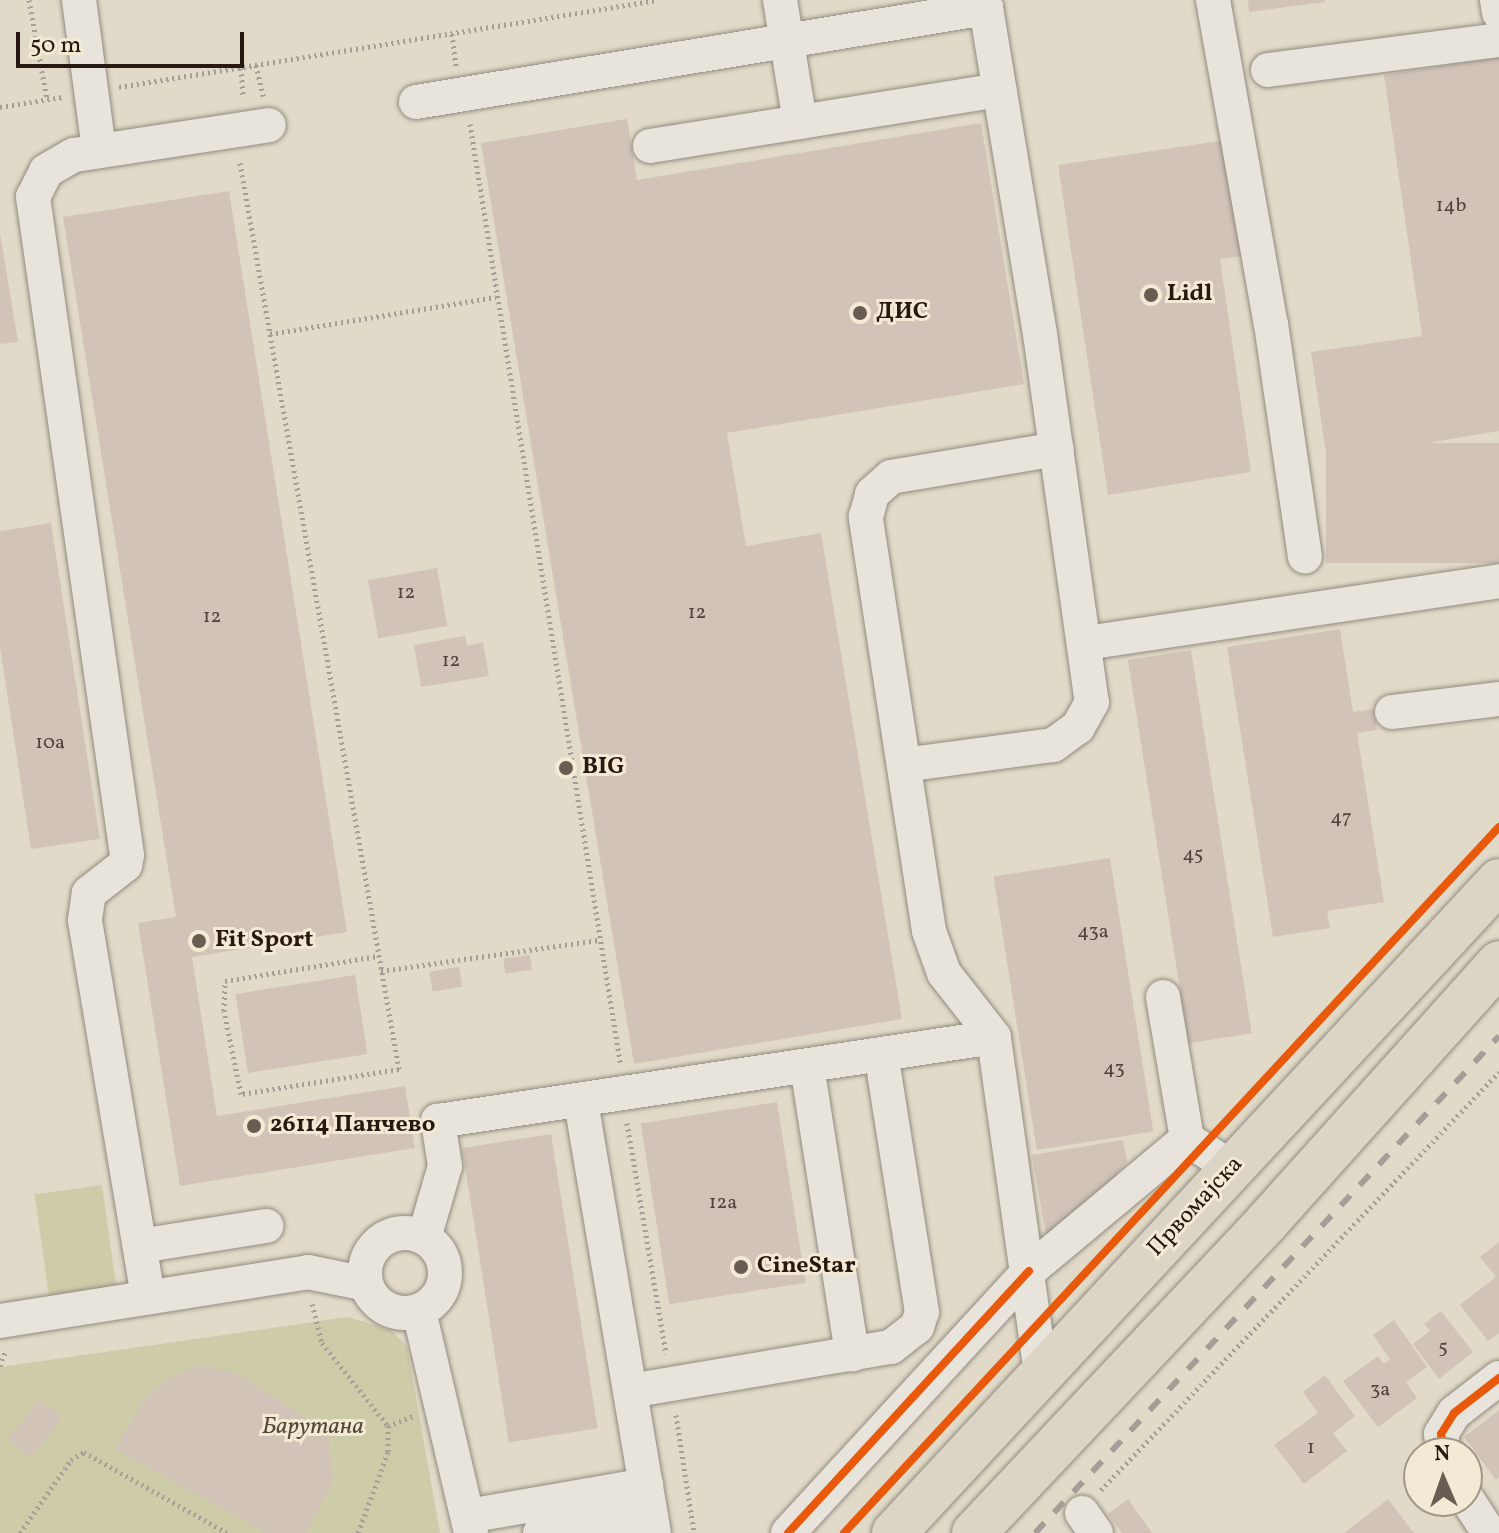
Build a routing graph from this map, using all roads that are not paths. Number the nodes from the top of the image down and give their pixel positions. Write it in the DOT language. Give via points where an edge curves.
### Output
graph roads {
  1 [pos="79,0"];
  2 [pos="780,0"];
  3 [pos="1213,0"];
  4 [pos="1497,0"];
  5 [pos="1499,13"];
  6 [pos="1499,40"];
  7 [pos="787,41"];
  8 [pos="1268,70"];
  9 [pos="999,90"];
  10 [pos="416,102"];
  11 [pos="800,122"];
  12 [pos="269,125"];
  13 [pos="650,146"];
  14 [pos="99,149"];
  15 [pos="1057,449"];
  16 [pos="1305,557"];
  17 [pos="1499,581"];
  18 [pos="1086,643"];
  19 [pos="1499,699"];
  20 [pos="1392,712"];
  21 [pos="904,765"];
  22 [pos="1499,881"];
  23 [pos="1499,963"];
  24 [pos="1163,997"];
  25 [pos="994,1037"];
  26 [pos="881,1054"];
  27 [pos="807,1066"];
  28 [pos="581,1102"];
  29 [pos="1187,1139"];
  30 [pos="1232,1168"];
  31 [pos="266,1226"];
  32 [pos="424,1238"];
  33 [pos="140,1246"];
  34 [pos="1029,1271"];
  35 [pos="366,1284"];
  36 [pos="148,1297"];
  37 [pos="419,1311"];
  38 [pos="0,1321"];
  39 [pos="852,1355"];
  40 [pos="1041,1373"];
  41 [pos="1499,1378"];
  42 [pos="630,1391"];
  43 [pos="1445,1437"];
  44 [pos="650,1511"];
  45 [pos="470,1524"];
  46 [pos="540,1533"];
  47 [pos="788,1533"];
  48 [pos="894,1533"];
  49 [pos="974,1533"];
  1 -- 14 [label="street"];
  2 -- 7 [label="street"];
  3 -- 16 [label="street" via="1271,324"];
  4 -- 5 [label="street"];
  6 -- 8 [label="street"];
  7 -- 9 [label="street" via="986,8"];
  7 -- 10 [label="street"];
  7 -- 11 [label="street"];
  9 -- 11 [label="street"];
  9 -- 15 [label="street"];
  11 -- 13 [label="street"];
  12 -- 14 [label="street"];
  14 -- 33 [label="street" via="74,155 46,171 33,197 127,855 125,865 89,893 85,920"];
  15 -- 18 [label="street"];
  15 -- 21 [label="street" via="891,477 866,504"];
  17 -- 18 [label="street"];
  18 -- 21 [label="street" via="1092,702 1068,737 1053,745"];
  19 -- 20 [label="street"];
  21 -- 25 [label="street" via="934,953 954,988"];
  22 -- 30 [label="main road, Првомајска"];
  23 -- 49 [label="main road" via="1266,1223"];
  24 -- 29 [label="street"];
  25 -- 26 [label="street"];
  25 -- 34 [label="street"];
  26 -- 27 [label="street"];
  26 -- 39 [label="street" via="922,1312 908,1339"];
  27 -- 28 [label="street"];
  27 -- 39 [label="street"];
  28 -- 32 [label="street" via="438,1121 445,1166"];
  28 -- 42 [label="street"];
  29 -- 30 [label="street"];
  29 -- 34 [label="street"];
  30 -- 40 [label="main road, Првомајска"];
  31 -- 33 [label="street"];
  32 -- 35 [label="street" via="386,1238 368,1258"];
  32 -- 37 [label="street" via="442,1257 444,1283 439,1295"];
  33 -- 36 [label="street"];
  34 -- 40 [label="street"];
  34 -- 47 [label="street"];
  35 -- 36 [label="street" via="308,1272"];
  35 -- 37 [label="street" via="381,1305 393,1311"];
  36 -- 38 [label="street"];
  37 -- 45 [label="street"];
  39 -- 42 [label="street"];
  40 -- 48 [label="main road, Првомајска"];
  41 -- 43 [label="street" via="1454,1413"];
  42 -- 44 [label="street"];
  44 -- 45 [label="street"];
  44 -- 46 [label="street"];
}
